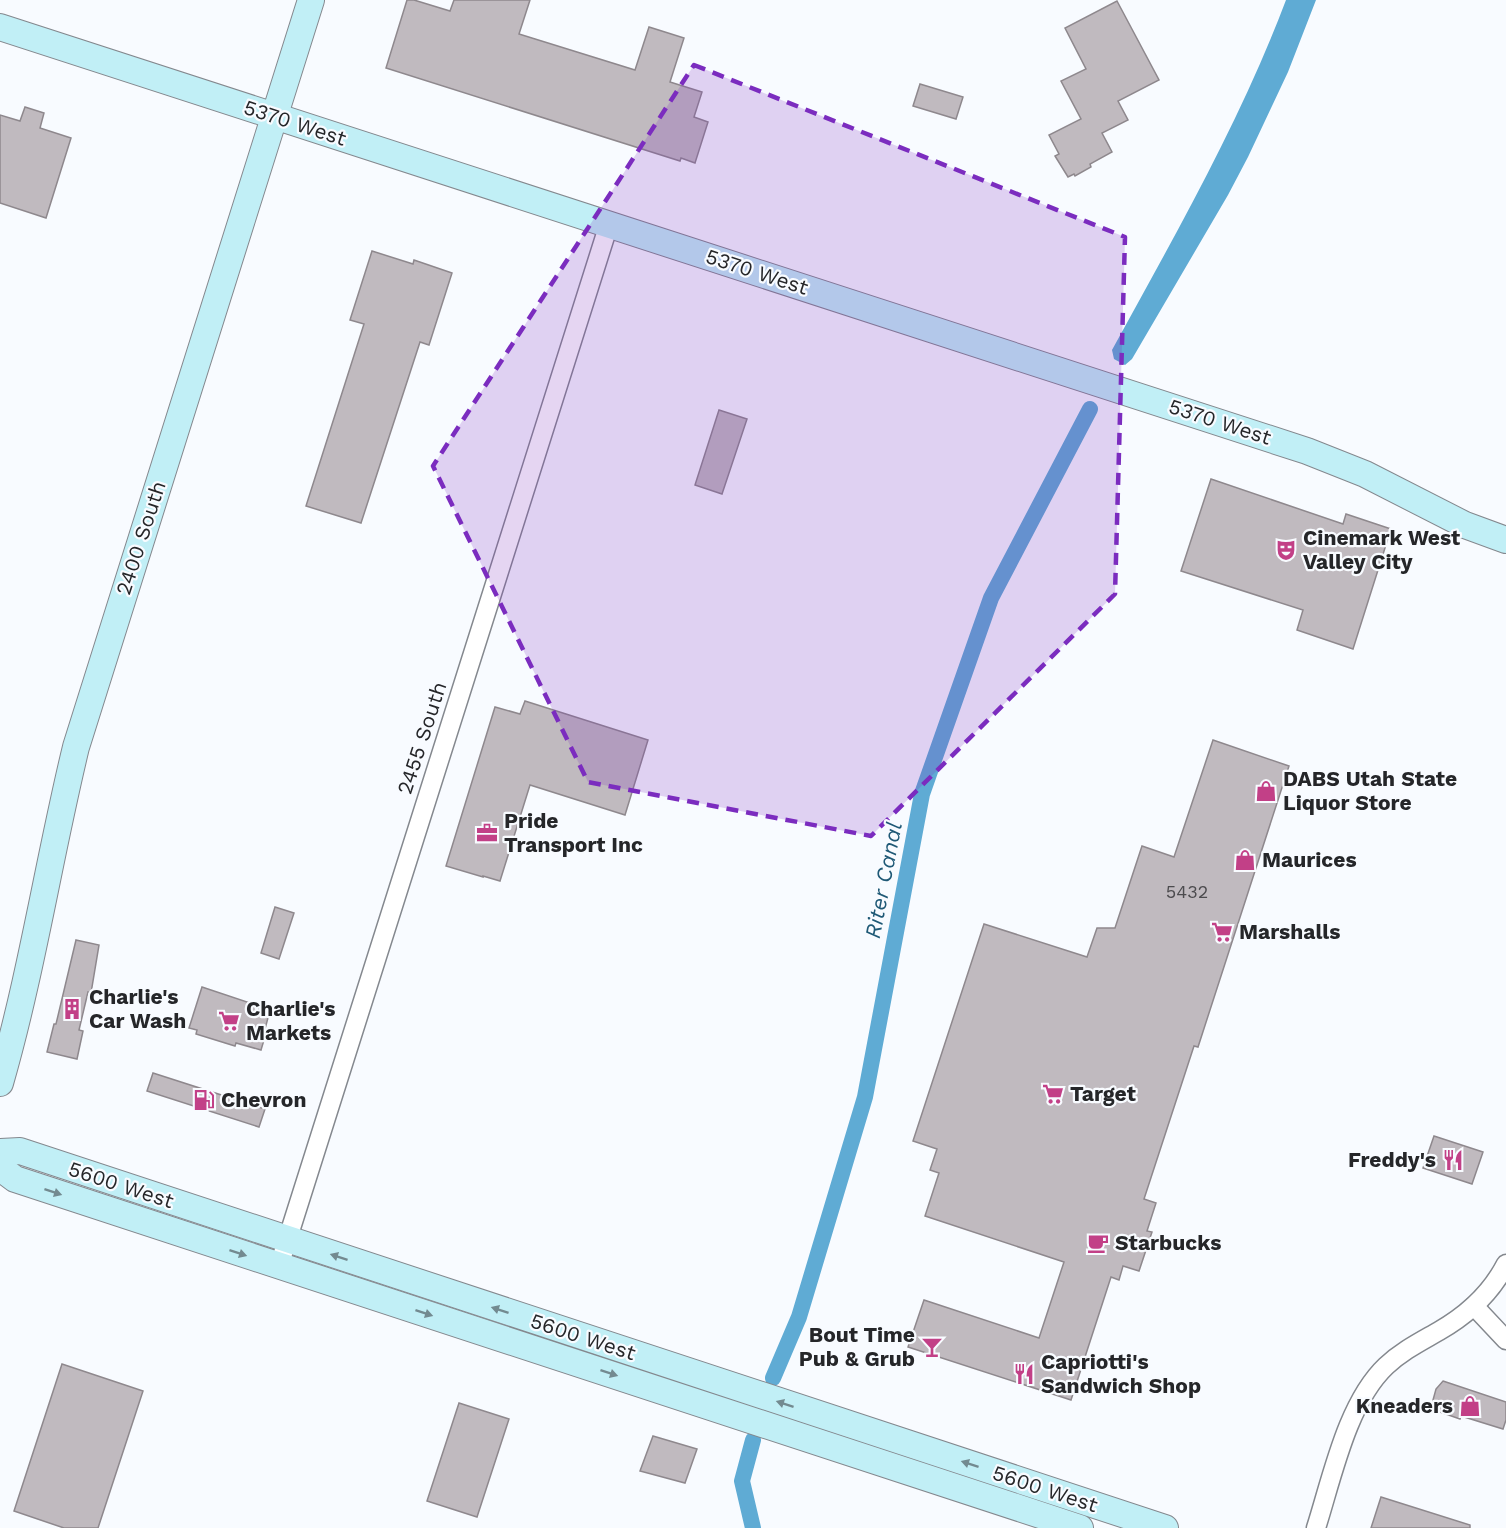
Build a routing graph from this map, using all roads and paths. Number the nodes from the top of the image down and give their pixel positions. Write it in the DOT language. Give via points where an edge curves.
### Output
graph roads {
  1 [pos="311,0"];
  2 [pos="0,27"];
  3 [pos="274,116"];
  4 [pos="609,224"];
  5 [pos="1506,540"];
  6 [pos="0,1083"];
  7 [pos="0,1152"];
  8 [pos="0,1168"];
  9 [pos="286,1239"];
  10 [pos="1506,1264"];
  11 [pos="279,1266"];
  12 [pos="1474,1306"];
  13 [pos="1506,1340"];
  14 [pos="1080,1528"];
  15 [pos="1165,1528"];
  16 [pos="1316,1528"];
  1 -- 3 [label="street, 2400 South"];
  2 -- 3 [label="street, 5370 West"];
  3 -- 4 [label="street, 5370 West"];
  3 -- 6 [label="street, 2400 South" via="76,747 32,959"];
  4 -- 5 [label="street, 5370 West" via="1307,451 1365,474 1465,525"];
  4 -- 9 [label="street, 2455 South"];
  7 -- 9 [label="street, 5600 West" via="20,1151"];
  8 -- 11 [label="street, 5600 West, one-way" via="15,1179"];
  9 -- 11 [label="street, 2455 South"];
  15 -- 9 [label="street, 5600 West, one-way"];
  10 -- 12 [label="street"];
  11 -- 14 [label="street, 5600 West, one-way"];
  12 -- 13 [label="street"];
  12 -- 16 [label="street" via="1395,1357 1374,1379 1350,1423"];
}
